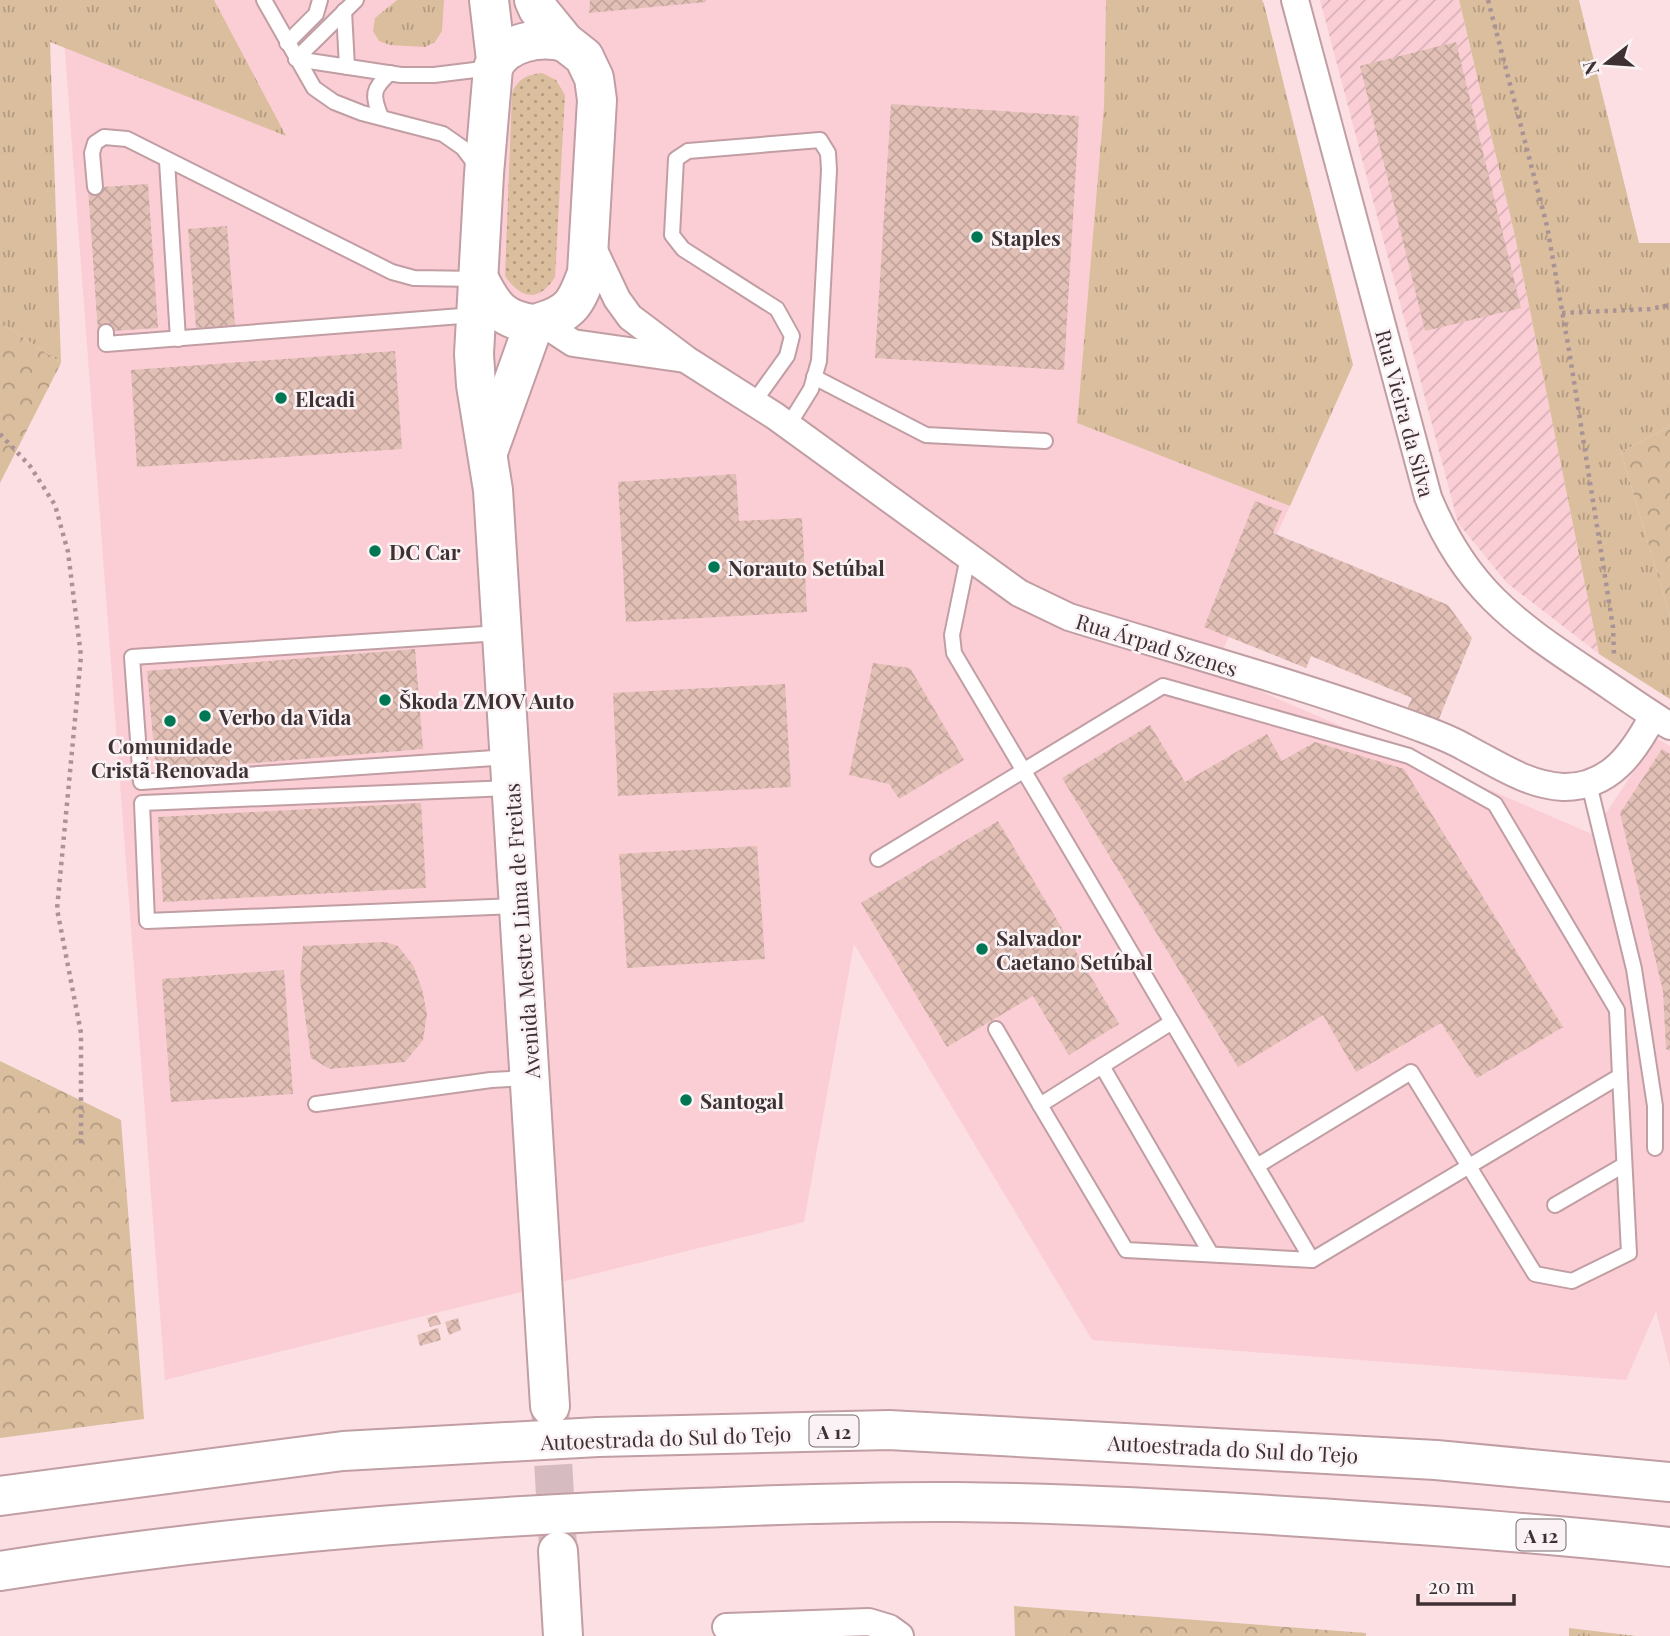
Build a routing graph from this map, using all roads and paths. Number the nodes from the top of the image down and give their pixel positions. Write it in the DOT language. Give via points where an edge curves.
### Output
graph roads {
  1 [pos="264,0"];
  2 [pos="320,0"];
  3 [pos="356,0"];
  4 [pos="489,0"];
  5 [pos="534,0"];
  6 [pos="1295,0"];
  7 [pos="1488,0"];
  8 [pos="344,11"];
  9 [pos="565,42"];
  10 [pos="288,43"];
  11 [pos="296,59"];
  12 [pos="494,64"];
  13 [pos="347,67"];
  14 [pos="390,73"];
  15 [pos="381,117"];
  16 [pos="166,161"];
  17 [pos="484,174"];
  18 [pos="95,187"];
  19 [pos="589,239"];
  20 [pos="477,297"];
  21 [pos="1670,305"];
  22 [pos="1562,313"];
  23 [pos="537,323"];
  24 [pos="106,332"];
  25 [pos="178,339"];
  26 [pos="687,359"];
  27 [pos="814,377"];
  28 [pos="754,402"];
  29 [pos="788,426"];
  30 [pos="0,434"];
  31 [pos="1045,441"];
  32 [pos="487,457"];
  33 [pos="968,556"];
  34 [pos="502,633"];
  35 [pos="1614,662"];
  36 [pos="1662,721"];
  37 [pos="1023,770"];
  38 [pos="511,772"];
  39 [pos="1589,784"];
  40 [pos="877,859"];
  41 [pos="519,906"];
  42 [pos="1172,1022"];
  43 [pos="996,1029"];
  44 [pos="1102,1066"];
  45 [pos="1620,1076"];
  46 [pos="530,1078"];
  47 [pos="316,1104"];
  48 [pos="1040,1105"];
  49 [pos="81,1144"];
  50 [pos="1655,1149"];
  51 [pos="1625,1165"];
  52 [pos="1257,1166"];
  53 [pos="1469,1166"];
  54 [pos="1555,1205"];
  55 [pos="1211,1254"];
  56 [pos="1312,1260"];
  57 [pos="550,1406"];
  58 [pos="1670,1482"];
  59 [pos="0,1496"];
  60 [pos="1670,1547"];
  61 [pos="558,1551"];
  62 [pos="0,1571"];
  63 [pos="726,1627"];
  64 [pos="563,1636"];
  65 [pos="900,1636"];
  1 -- 10 [label="lane"];
  2 -- 10 [label="lane" via="316,13"];
  3 -- 8 [label="lane"];
  4 -- 12 [label="main road"];
  5 -- 9 [label="main road"];
  6 -- 36 [label="street, Rua Vieira da Silva" via="1427,497 1442,531 1471,577 1509,616"];
  7 -- 22 [label="path" via="1547,226"];
  8 -- 11 [label="lane"];
  8 -- 13 [label="lane"];
  9 -- 12 [label="main road" via="531,40"];
  9 -- 19 [label="main road" via="584,57 597,100"];
  10 -- 11 [label="lane"];
  11 -- 13 [label="lane"];
  11 -- 15 [label="lane" via="314,88 334,102"];
  12 -- 14 [label="lane" via="434,75"];
  12 -- 17 [label="main road, Avenida Mestre Lima de Freitas"];
  13 -- 14 [label="lane"];
  14 -- 15 [label="lane" via="378,85 374,100"];
  15 -- 17 [label="lane" via="443,134 463,148"];
  16 -- 18 [label="lane" via="127,139 104,137 95,143 92,153"];
  16 -- 20 [label="lane" via="392,272"];
  16 -- 25 [label="lane"];
  17 -- 20 [label="main road, Avenida Mestre Lima de Freitas"];
  19 -- 23 [label="main road" via="587,273 579,293 562,315"];
  19 -- 26 [label="street, Rua Árpad Szenes" via="617,299 631,317"];
  20 -- 23 [label="main road" via="489,299 501,313 519,322"];
  20 -- 25 [label="lane"];
  20 -- 32 [label="main road, Avenida Mestre Lima de Freitas" via="476,385"];
  21 -- 22 [label="path"];
  22 -- 35 [label="path" via="1613,627"];
  23 -- 26 [label="street, Rua Árpad Szenes" via="573,343"];
  23 -- 32 [label="main road, Avenida Mestre Lima de Freitas"];
  24 -- 25 [label="lane" via="106,344"];
  26 -- 28 [label="street, Rua Árpad Szenes"];
  27 -- 28 [label="lane" via="822,335 828,153 820,140 688,151 677,159 672,235 683,249 777,309 792,335 787,356"];
  27 -- 29 [label="lane"];
  27 -- 31 [label="lane" via="926,435"];
  28 -- 29 [label="street, Rua Árpad Szenes"];
  29 -- 33 [label="street, Rua Árpad Szenes"];
  30 -- 49 [label="path" via="30,466 55,505 68,552 80,656 57,909 81,1032"];
  32 -- 34 [label="main road, Avenida Mestre Lima de Freitas"];
  33 -- 37 [label="lane" via="952,635 954,653"];
  33 -- 39 [label="street, Rua Árpad Szenes" via="1019,593 1069,617 1392,717 1542,784"];
  34 -- 38 [label="main road, Avenida Mestre Lima de Freitas"];
  34 -- 38 [label="lane" via="132,657 141,782"];
  36 -- 39 [label="street, Rua Árpad Szenes" via="1630,756"];
  37 -- 40 [label="lane"];
  37 -- 42 [label="lane"];
  37 -- 45 [label="lane" via="1163,686 1409,756 1494,804 1617,1010"];
  38 -- 41 [label="main road, Avenida Mestre Lima de Freitas"];
  38 -- 41 [label="lane" via="142,803 147,921"];
  39 -- 50 [label="lane" via="1634,968 1655,1106"];
  41 -- 46 [label="main road, Avenida Mestre Lima de Freitas"];
  42 -- 44 [label="lane"];
  42 -- 52 [label="lane"];
  43 -- 48 [label="lane"];
  44 -- 48 [label="lane"];
  44 -- 55 [label="lane"];
  45 -- 51 [label="lane"];
  45 -- 53 [label="lane"];
  46 -- 47 [label="lane"];
  46 -- 57 [label="main road, Avenida Mestre Lima de Freitas"];
  48 -- 55 [label="lane" via="1126,1250"];
  51 -- 53 [label="lane" via="1629,1253 1572,1281 1535,1274"];
  51 -- 54 [label="lane"];
  52 -- 53 [label="lane" via="1412,1072"];
  52 -- 56 [label="lane"];
  53 -- 56 [label="lane"];
  55 -- 56 [label="lane"];
  58 -- 59 [label="main road, Autoestrada do Sul do Tejo / A 12" via="1436,1460 889,1430 598,1437 343,1451"];
  60 -- 62 [label="main road, A 12" via="1162,1508 827,1503 376,1526 237,1539"];
  61 -- 64 [label="main road"];
  63 -- 65 [label="street" via="869,1622"];
}
